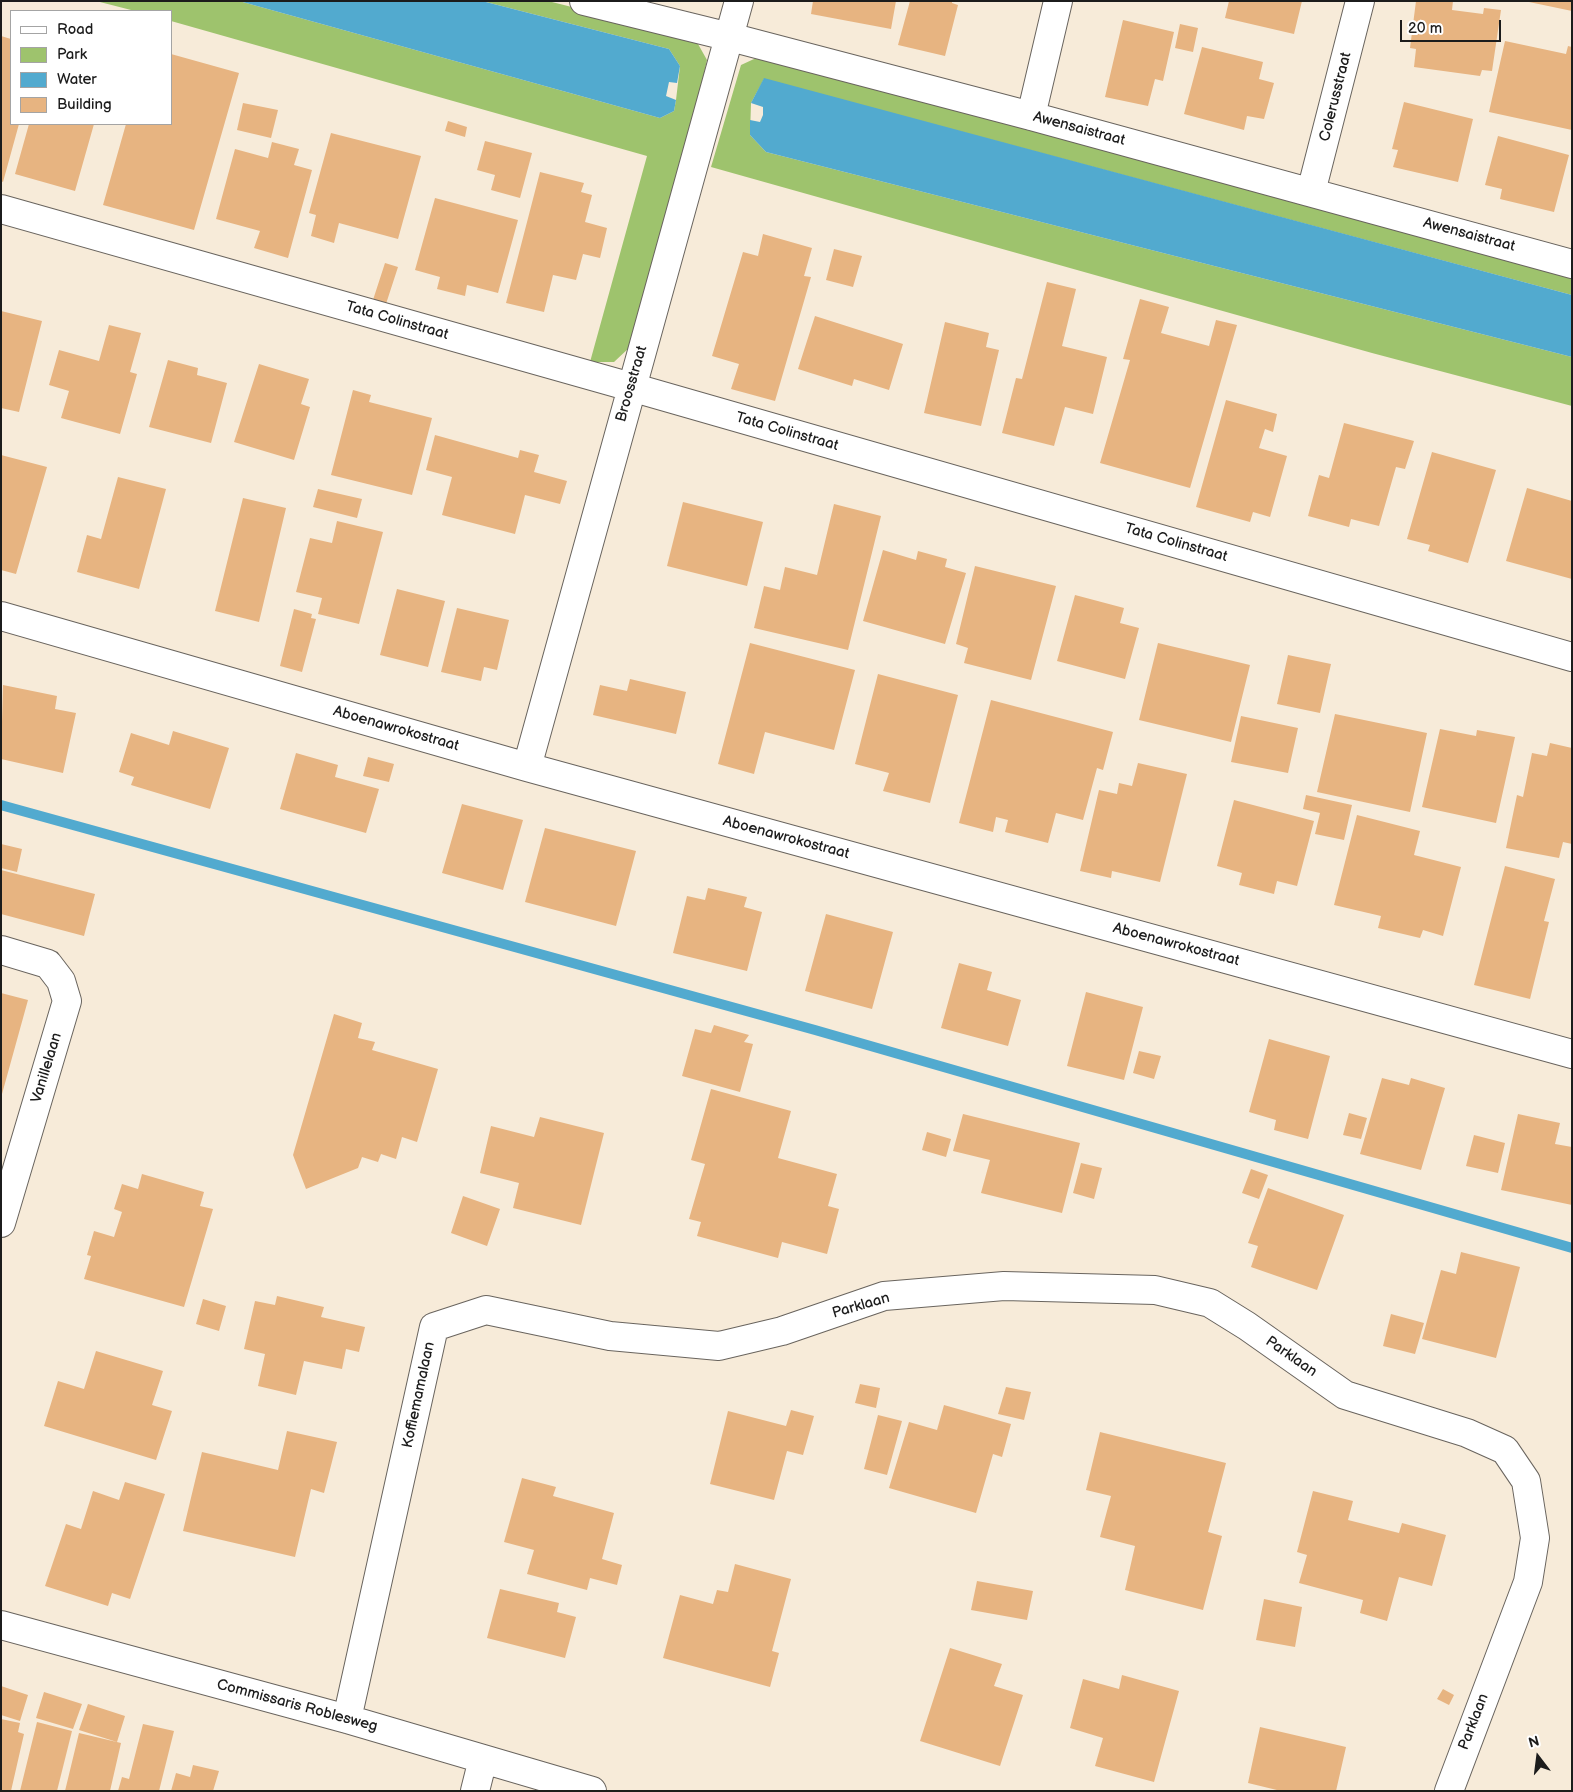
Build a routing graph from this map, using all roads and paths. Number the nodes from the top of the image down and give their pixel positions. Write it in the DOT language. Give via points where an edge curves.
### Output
graph roads {
  1 [pos="584,1"];
  2 [pos="739,1"];
  3 [pos="1058,1"];
  4 [pos="1360,1"];
  5 [pos="730,37"];
  6 [pos="1031,116"];
  7 [pos="1311,192"];
  8 [pos="1,209"];
  9 [pos="1572,264"];
  10 [pos="631,387"];
  11 [pos="1,616"];
  12 [pos="1572,657"];
  13 [pos="527,767"];
  14 [pos="1,950"];
  15 [pos="1572,1054"];
  16 [pos="1,1223"];
  17 [pos="719,1346"];
  18 [pos="1,1625"];
  19 [pos="347,1719"];
  20 [pos="483,1759"];
  21 [pos="475,1791"];
  22 [pos="592,1791"];
  23 [pos="1449,1791"];
  1 -- 5 [label="street, Awensaistraat"];
  2 -- 5 [label="street, Broosstraat"];
  3 -- 6 [label="street"];
  4 -- 7 [label="street, Colerusstraat"];
  5 -- 6 [label="street, Awensaistraat"];
  5 -- 10 [label="street, Broosstraat"];
  6 -- 7 [label="street, Awensaistraat"];
  7 -- 9 [label="street, Awensaistraat"];
  8 -- 10 [label="street, Tata Colinstraat"];
  10 -- 12 [label="street, Tata Colinstraat"];
  10 -- 13 [label="street, Broosstraat"];
  11 -- 13 [label="street, Aboenawrokostraat"];
  13 -- 15 [label="street, Aboenawrokostraat"];
  14 -- 16 [label="street, Vanillelaan" via="48,964 62,981 68,1001"];
  17 -- 19 [label="street, Koffiemamalaan" via="610,1336 486,1310 434,1327"];
  17 -- 23 [label="street, Parklaan" via="782,1330 884,1296 1004,1286 1155,1290 1210,1303 1345,1395 1467,1433 1505,1450 1526,1481 1534,1538 1528,1582"];
  18 -- 19 [label="street, Commissaris Roblesweg"];
  19 -- 20 [label="street, Commissaris Roblesweg"];
  20 -- 21 [label="street"];
  20 -- 22 [label="street, Commissaris Roblesweg"];
}
